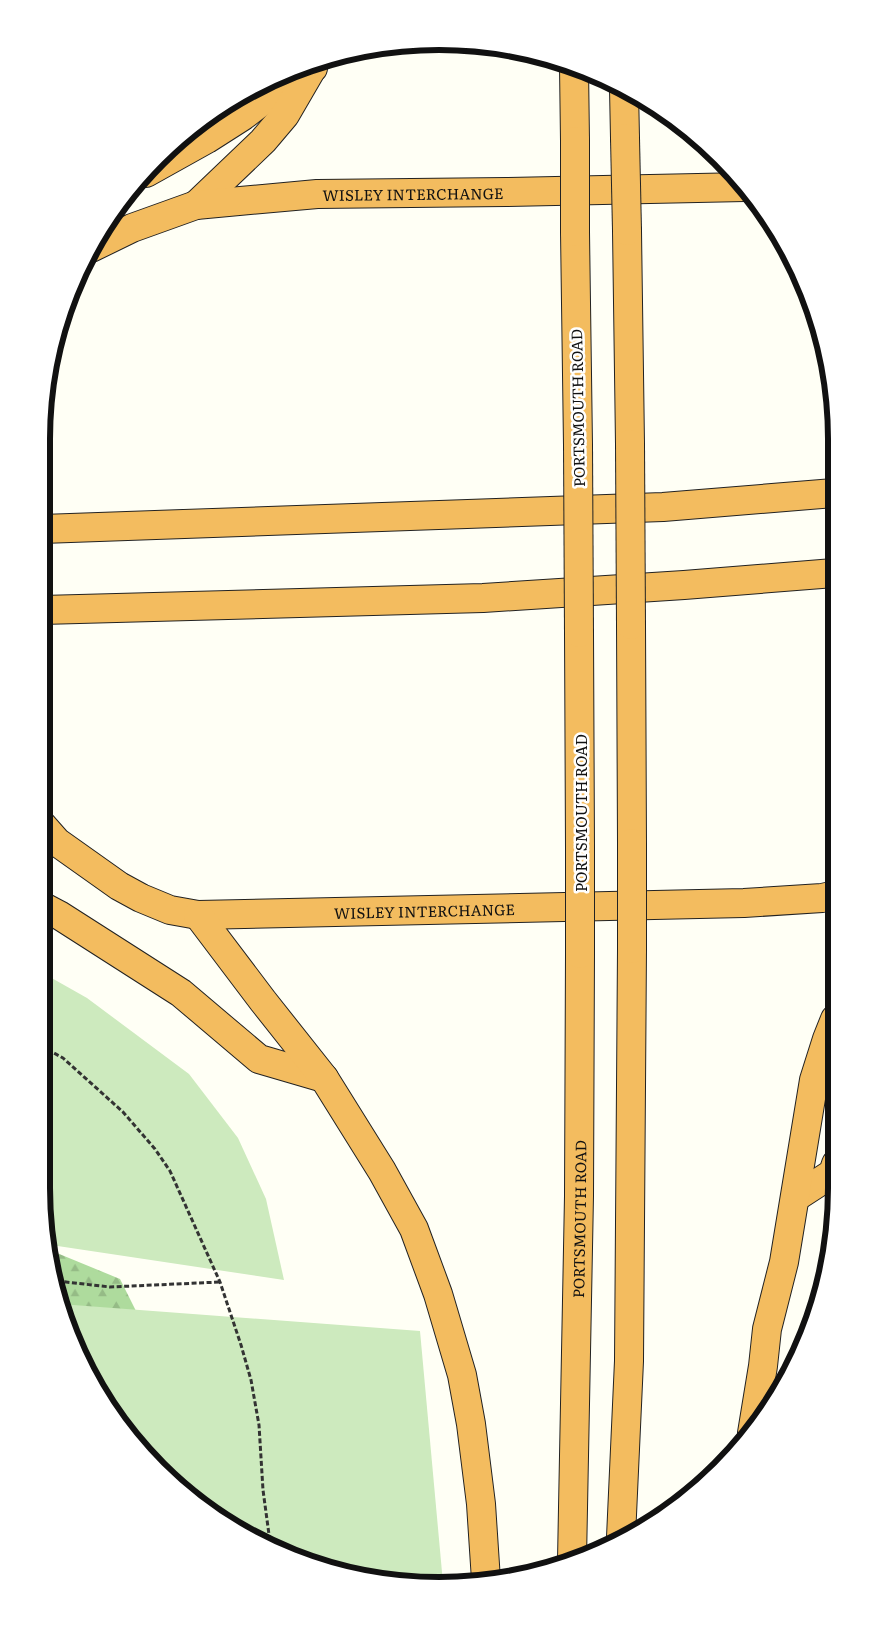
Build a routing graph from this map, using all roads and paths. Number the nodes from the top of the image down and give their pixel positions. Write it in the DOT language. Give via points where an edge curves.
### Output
graph roads {
  1 [pos="310,72"];
  2 [pos="574,75"];
  3 [pos="293,79"];
  4 [pos="624,97"];
  5 [pos="167,162"];
  6 [pos="735,187"];
  7 [pos="196,205"];
  8 [pos="103,242"];
  9 [pos="828,493"];
  10 [pos="50,529"];
  11 [pos="828,573"];
  12 [pos="50,610"];
  13 [pos="50,837"];
  14 [pos="828,897"];
  15 [pos="50,910"];
  16 [pos="198,915"];
  17 [pos="828,1036"];
  18 [pos="50,1051"];
  19 [pos="324,1078"];
  20 [pos="828,1176"];
  21 [pos="796,1197"];
  22 [pos="61,1281"];
  23 [pos="220,1282"];
  24 [pos="755,1414"];
  25 [pos="621,1532"];
  26 [pos="269,1538"];
  27 [pos="572,1553"];
  28 [pos="486,1574"];
  1 -- 7 [label="highway" via="285,115 263,141"];
  2 -- 27 [label="highway, PORTSMOUTH ROAD, bridge" via="580,954"];
  3 -- 5 [label="highway" via="208,139"];
  4 -- 25 [label="highway, bridge" via="630,444 632,949 629,1361"];
  6 -- 7 [label="highway, WISLEY INTERCHANGE" via="317,194"];
  7 -- 8 [label="highway, WISLEY INTERCHANGE"];
  9 -- 10 [label="highway" via="663,507"];
  11 -- 12 [label="highway" via="483,598"];
  13 -- 16 [label="highway, WISLEY INTERCHANGE" via="141,898 170,910"];
  14 -- 16 [label="highway, WISLEY INTERCHANGE" via="744,903"];
  15 -- 19 [label="highway" via="181,993 259,1059"];
  16 -- 19 [label="highway"];
  17 -- 21 [label="highway" via="814,1080"];
  18 -- 23 [label="path" via="63,1058 123,1112 155,1149 170,1171"];
  19 -- 28 [label="highway" via="374,1156 414,1229 438,1294 462,1374 471,1424"];
  20 -- 21 [label="highway"];
  21 -- 24 [label="highway" via="767,1329"];
  22 -- 23 [label="path" via="110,1287"];
  23 -- 26 [label="path" via="251,1380 259,1425"];
}
